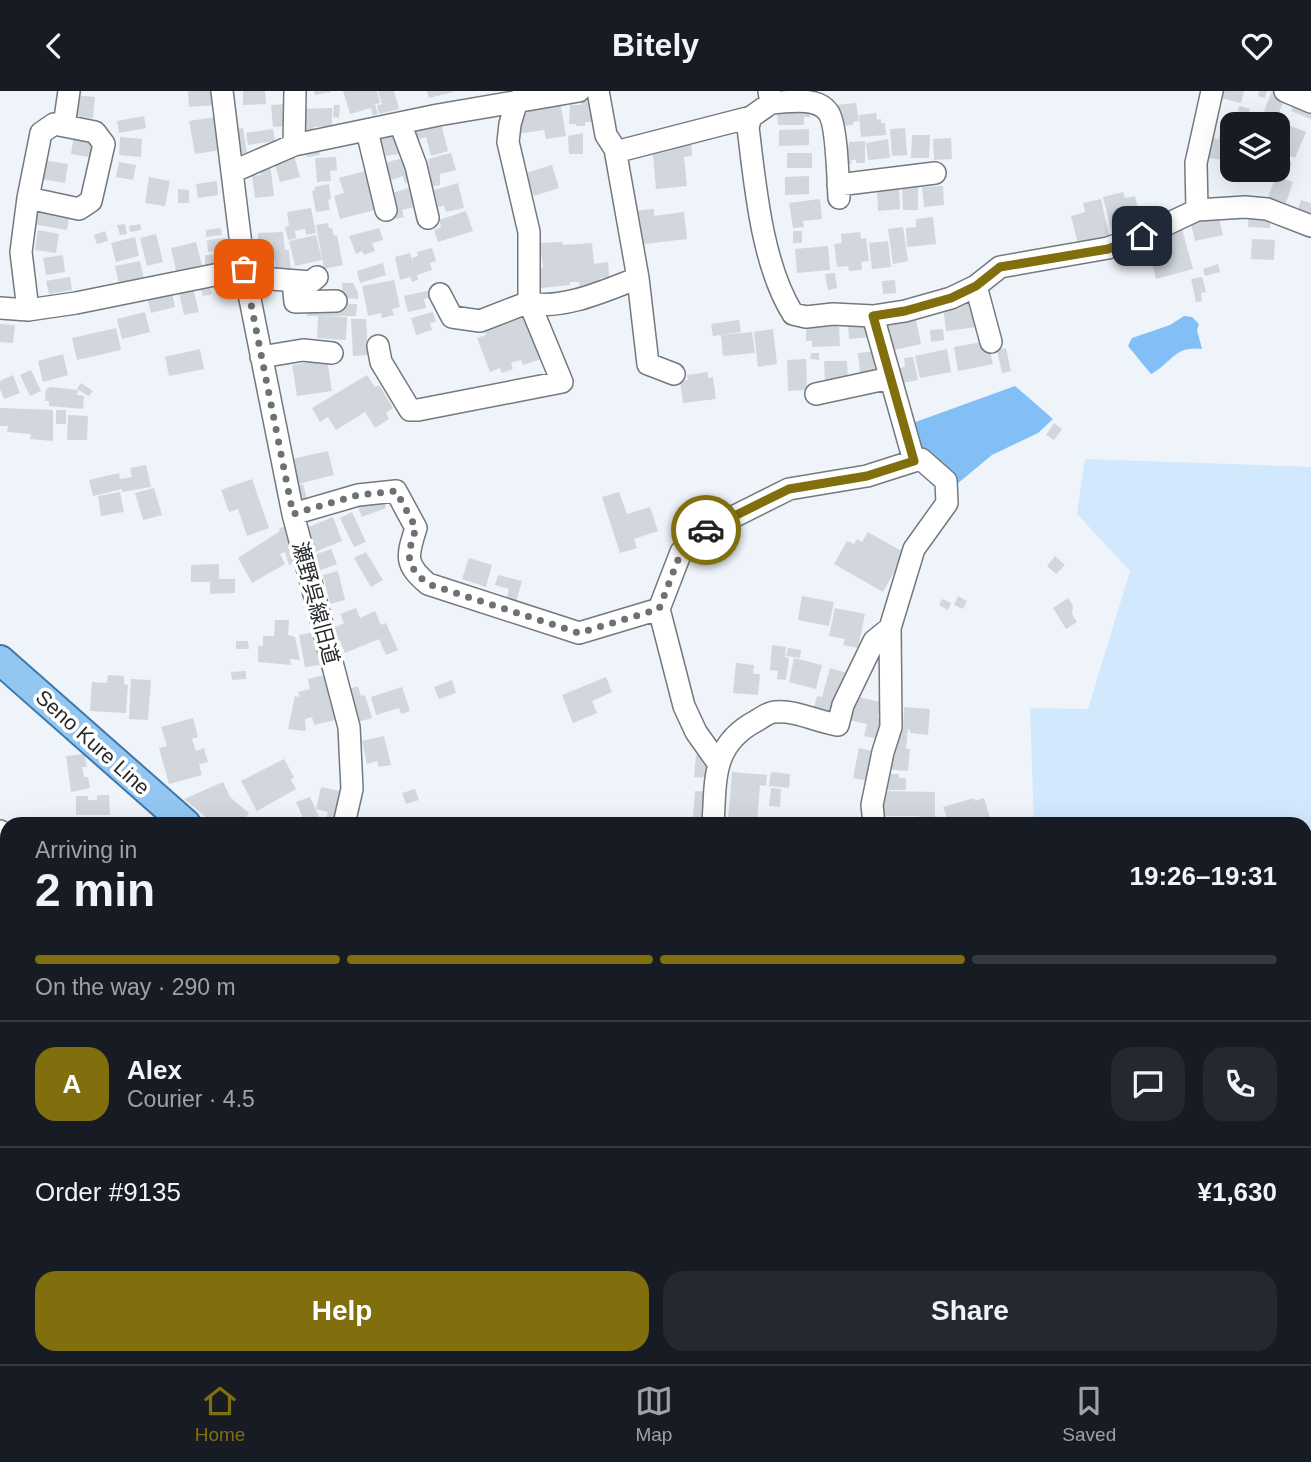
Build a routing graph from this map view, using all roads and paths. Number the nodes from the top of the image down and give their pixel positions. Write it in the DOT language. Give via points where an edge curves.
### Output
graph roads {
  1 [pos="69,91"];
  2 [pos="222,91"];
  3 [pos="295,91"];
  4 [pos="579,91"];
  5 [pos="598,91"];
  6 [pos="1212,91"];
  7 [pos="1285,91"];
  8 [pos="770,97"];
  9 [pos="517,101"];
  10 [pos="1311,102"];
  11 [pos="751,117"];
  12 [pos="400,123"];
  13 [pos="64,126"];
  14 [pos="367,131"];
  15 [pos="294,145"];
  16 [pos="615,149"];
  17 [pos="232,172"];
  18 [pos="936,173"];
  19 [pos="28,198"];
  20 [pos="386,210"];
  21 [pos="1197,210"];
  22 [pos="428,218"];
  23 [pos="1311,226"];
  24 [pos="245,273"];
  25 [pos="317,277"];
  26 [pos="638,278"];
  27 [pos="293,281"];
  28 [pos="976,286"];
  29 [pos="440,294"];
  30 [pos="336,301"];
  31 [pos="529,302"];
  32 [pos="0,308"];
  33 [pos="28,310"];
  34 [pos="873,316"];
  35 [pos="990,342"];
  36 [pos="378,346"];
  37 [pos="332,353"];
  38 [pos="261,357"];
  39 [pos="674,374"];
  40 [pos="890,378"];
  41 [pos="816,394"];
  42 [pos="914,461"];
  43 [pos="293,514"];
  44 [pos="659,609"];
  45 [pos="890,628"];
  46 [pos="0,660"];
  47 [pos="718,763"];
  48 [pos="178,817"];
  49 [pos="346,817"];
  50 [pos="714,817"];
  51 [pos="873,817"];
  1 -- 13 [label="street"];
  2 -- 17 [label="street, 瀬野呉線旧道"];
  3 -- 15 [label="street"];
  4 -- 9 [label="street"];
  5 -- 16 [label="street" via="606,135"];
  6 -- 21 [label="street" via="1196,163"];
  7 -- 10 [label="street"];
  8 -- 11 [label="street"];
  8 -- 18 [label="street" via="828,111 839,191"];
  9 -- 12 [label="street"];
  9 -- 31 [label="street" via="508,142 529,232"];
  11 -- 16 [label="street"];
  11 -- 34 [label="street" via="748,127 757,201 772,262 793,314"];
  12 -- 14 [label="street"];
  12 -- 22 [label="street"];
  13 -- 19 [label="street" via="54,124 41,133"];
  13 -- 19 [label="street" via="95,132 104,144 91,201 79,209"];
  14 -- 15 [label="street"];
  14 -- 20 [label="street"];
  15 -- 17 [label="street"];
  16 -- 26 [label="street"];
  17 -- 24 [label="street, 瀬野呉線旧道"];
  19 -- 33 [label="street" via="21,252"];
  21 -- 23 [label="street" via="1267,209"];
  21 -- 28 [label="street" via="1108,249 1000,267"];
  24 -- 27 [label="street"];
  24 -- 33 [label="street"];
  24 -- 38 [label="street, 瀬野呉線旧道"];
  25 -- 27 [label="street" via="311,282"];
  26 -- 31 [label="street" via="556,303 542,306"];
  26 -- 39 [label="street" via="648,364"];
  27 -- 30 [label="street" via="295,302"];
  28 -- 34 [label="street" via="951,298"];
  28 -- 35 [label="street"];
  29 -- 31 [label="street" via="452,317 480,320"];
  31 -- 36 [label="street" via="562,382 410,410 380,362"];
  32 -- 33 [label="street"];
  34 -- 40 [label="street"];
  37 -- 38 [label="street" via="303,350"];
  38 -- 43 [label="street, 瀬野呉線旧道"];
  40 -- 41 [label="street"];
  40 -- 42 [label="street"];
  42 -- 44 [label="street" via="867,476 789,489 703,532 681,552"];
  42 -- 45 [label="street" via="921,459 946,481 947,503 914,549"];
  43 -- 44 [label="street" via="358,495 396,491 416,528 409,551 413,572 428,584 579,633"];
  43 -- 49 [label="street, 瀬野呉線旧道" via="349,727 353,774"];
  44 -- 47 [label="street" via="684,706"];
  45 -- 47 [label="street" via="869,650 838,725 773,712 743,728"];
  45 -- 51 [label="street" via="891,727 872,805"];
  46 -- 48 [label="main road, Seno Kure Line"];
  47 -- 50 [label="street"];
}
